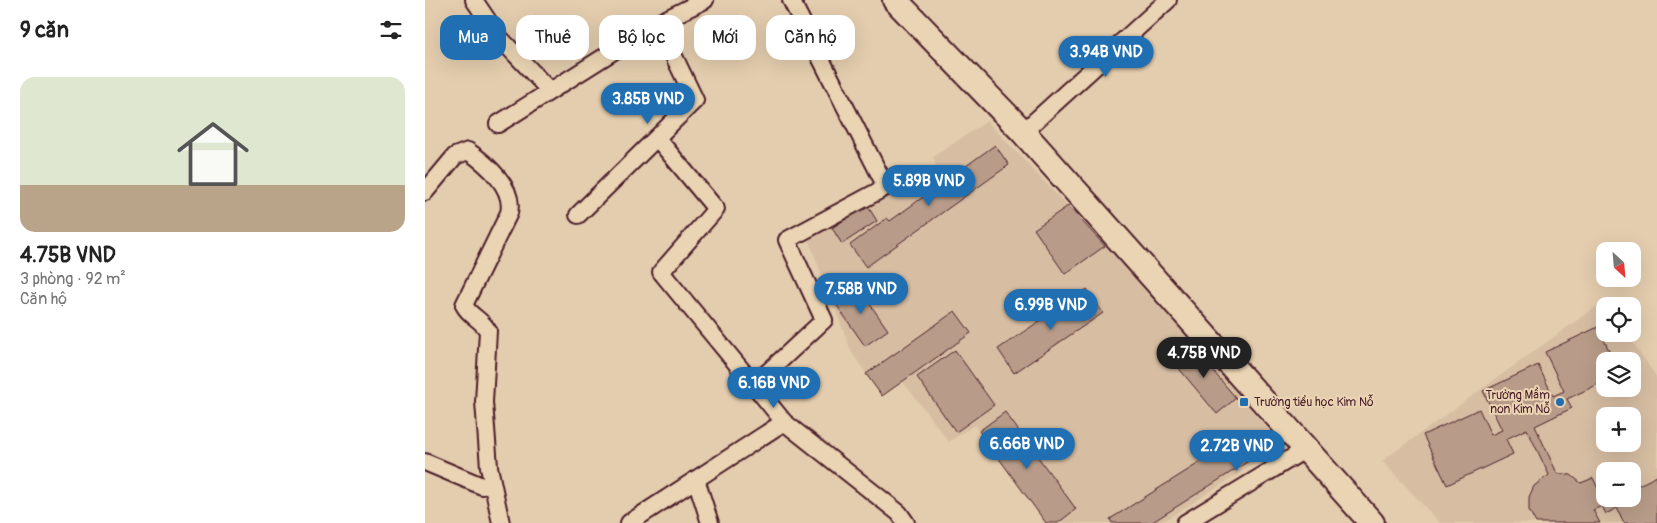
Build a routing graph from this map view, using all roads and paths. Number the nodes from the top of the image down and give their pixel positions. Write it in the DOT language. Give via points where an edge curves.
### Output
graph roads {
  1 [pos="474,0"];
  2 [pos="705,0"];
  3 [pos="791,0"];
  4 [pos="895,0"];
  5 [pos="1168,0"];
  6 [pos="674,15"];
  7 [pos="600,60"];
  8 [pos="676,60"];
  9 [pos="550,92"];
  10 [pos="498,124"];
  11 [pos="1023,132"];
  12 [pos="657,138"];
  13 [pos="425,192"];
  14 [pos="578,215"];
  15 [pos="754,385"];
  16 [pos="783,422"];
  17 [pos="1306,448"];
  18 [pos="425,462"];
  19 [pos="696,479"];
  20 [pos="482,486"];
  21 [pos="501,523"];
  22 [pos="629,523"];
  23 [pos="710,523"];
  24 [pos="907,523"];
  25 [pos="1185,523"];
  26 [pos="1372,523"];
  1 -- 9 [label="street" via="499,37"];
  2 -- 6 [label="street"];
  3 -- 15 [label="street" via="886,187 787,240 824,320"];
  4 -- 11 [label="street"];
  5 -- 11 [label="street"];
  7 -- 9 [label="street"];
  8 -- 12 [label="street" via="695,100"];
  9 -- 10 [label="street"];
  11 -- 17 [label="street"];
  12 -- 14 [label="street"];
  12 -- 15 [label="street" via="716,209 661,272"];
  13 -- 21 [label="street" via="455,156 467,151 483,162 512,202 465,305 483,321 488,331 484,402 489,467"];
  15 -- 16 [label="street"];
  16 -- 19 [label="street"];
  16 -- 24 [label="street" via="899,513"];
  17 -- 25 [label="street"];
  17 -- 26 [label="street"];
  18 -- 20 [label="street"];
  19 -- 22 [label="street"];
  19 -- 23 [label="street"];
}
